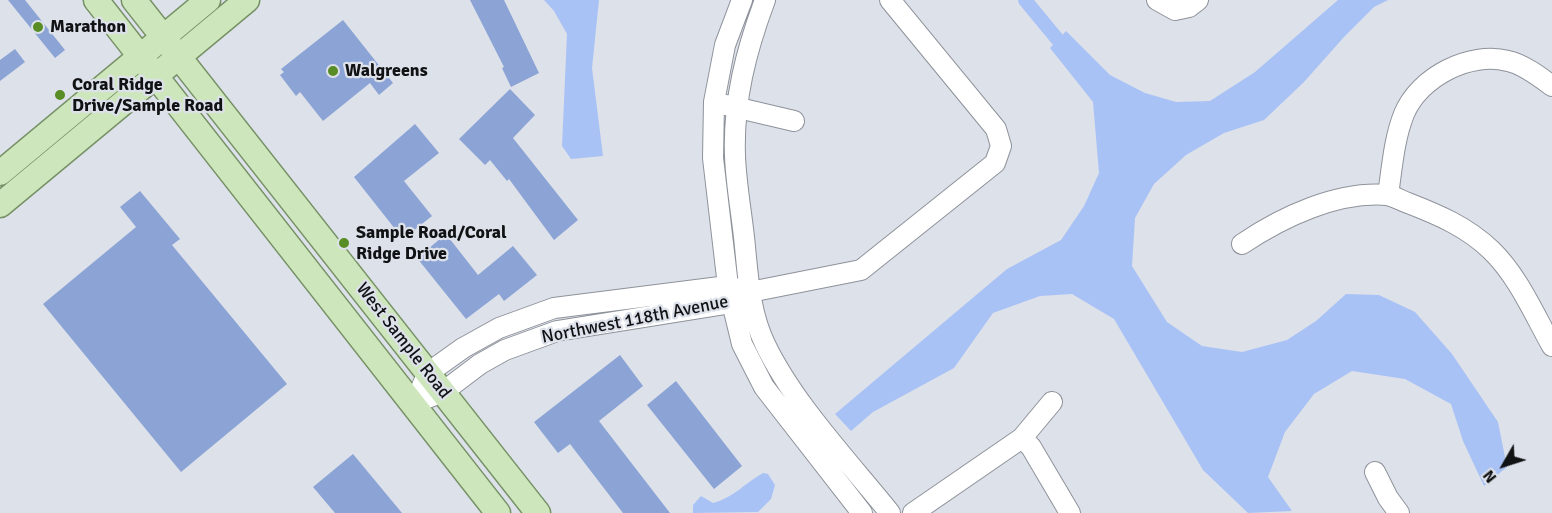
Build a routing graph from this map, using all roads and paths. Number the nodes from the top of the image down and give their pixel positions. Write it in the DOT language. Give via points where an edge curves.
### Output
graph roads {
  1 [pos="96,0"];
  2 [pos="134,0"];
  3 [pos="207,0"];
  4 [pos="247,0"];
  5 [pos="742,0"];
  6 [pos="765,0"];
  7 [pos="890,0"];
  8 [pos="1157,0"];
  9 [pos="1198,0"];
  10 [pos="164,37"];
  11 [pos="141,57"];
  12 [pos="179,57"];
  13 [pos="156,77"];
  14 [pos="1552,86"];
  15 [pos="714,102"];
  16 [pos="737,108"];
  17 [pos="794,121"];
  18 [pos="0,173"];
  19 [pos="1388,195"];
  20 [pos="0,206"];
  21 [pos="1242,244"];
  22 [pos="750,292"];
  23 [pos="730,294"];
  24 [pos="1552,346"];
  25 [pos="435,382"];
  26 [pos="1052,402"];
  27 [pos="412,404"];
  28 [pos="1022,438"];
  29 [pos="1376,472"];
  30 [pos="498,513"];
  31 [pos="538,513"];
  32 [pos="862,513"];
  33 [pos="890,513"];
  34 [pos="913,513"];
  35 [pos="1070,513"];
  36 [pos="1399,513"];
  1 -- 11 [label="main road, West Sample Road"];
  2 -- 10 [label="main road, West Sample Road"];
  3 -- 10 [label="main road"];
  4 -- 12 [label="main road"];
  5 -- 15 [label="street" via="725,45"];
  6 -- 16 [label="street" via="746,53"];
  7 -- 22 [label="street" via="996,129 1001,146 995,163 861,270"];
  8 -- 9 [label="street" via="1175,10"];
  10 -- 11 [label="main road"];
  10 -- 12 [label="main road, West Sample Road"];
  11 -- 13 [label="main road, West Sample Road"];
  11 -- 18 [label="main road"];
  12 -- 13 [label="main road"];
  12 -- 25 [label="main road, West Sample Road"];
  13 -- 20 [label="main road"];
  13 -- 27 [label="main road, West Sample Road"];
  14 -- 19 [label="street" via="1508,60 1478,60 1447,69 1422,88 1404,112"];
  15 -- 16 [label="street"];
  15 -- 23 [label="street" via="713,158"];
  16 -- 17 [label="street"];
  16 -- 22 [label="street" via="735,156"];
  19 -- 21 [label="street" via="1339,200 1302,210"];
  19 -- 24 [label="street" via="1459,224 1492,251 1513,277"];
  22 -- 23 [label="street, Northwest 118th Avenue"];
  22 -- 33 [label="street" via="759,328 780,371"];
  23 -- 25 [label="street, Northwest 118th Avenue" via="554,308 499,328 463,348"];
  23 -- 32 [label="street" via="742,344 764,387"];
  25 -- 27 [label="street, Northwest 118th Avenue"];
  25 -- 31 [label="main road, West Sample Road"];
  26 -- 28 [label="street"];
  27 -- 30 [label="main road, West Sample Road"];
  28 -- 34 [label="street"];
  28 -- 35 [label="street"];
  29 -- 36 [label="street"];
}
